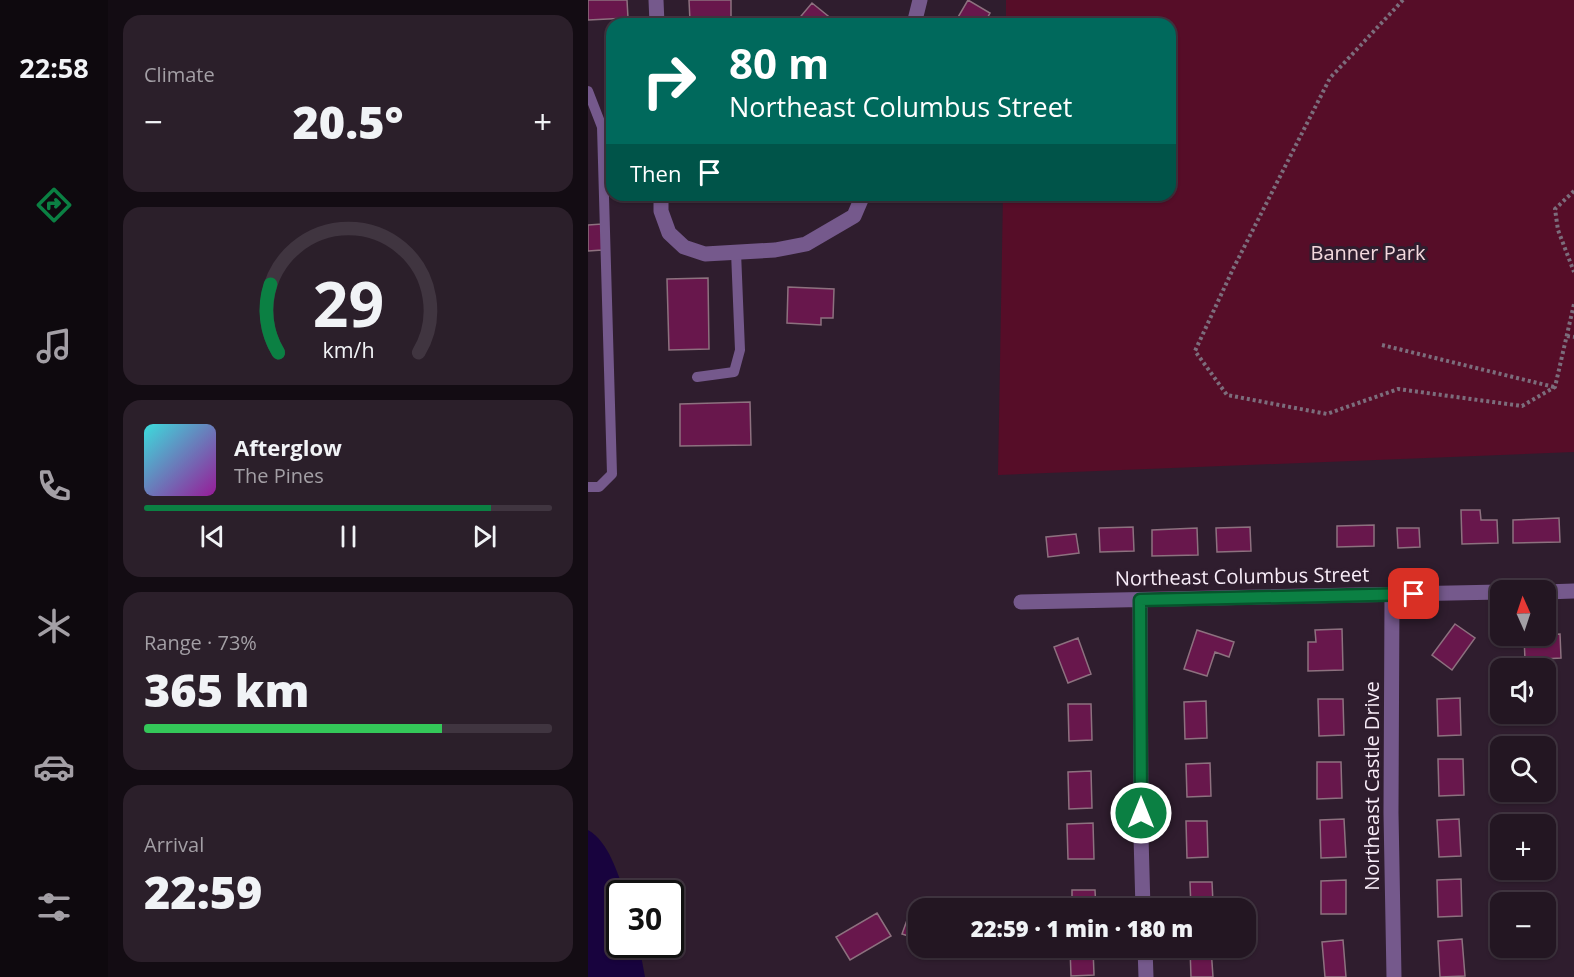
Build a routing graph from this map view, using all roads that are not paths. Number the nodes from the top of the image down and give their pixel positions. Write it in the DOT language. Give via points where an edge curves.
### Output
graph roads {
  1 [pos="656,0"];
  2 [pos="920,0"];
  3 [pos="657,18"];
  4 [pos="916,18"];
  5 [pos="588,91"];
  6 [pos="661,201"];
  7 [pos="860,201"];
  8 [pos="736,252"];
  9 [pos="697,377"];
  10 [pos="588,487"];
  11 [pos="1574,591"];
  12 [pos="1490,592"];
  13 [pos="1556,592"];
  14 [pos="1392,594"];
  15 [pos="1140,600"];
  16 [pos="1021,602"];
  17 [pos="1143,898"];
  18 [pos="1145,958"];
  19 [pos="1146,977"];
  20 [pos="1394,977"];
  1 -- 3 [label="street"];
  2 -- 4 [label="street"];
  5 -- 10 [label="lane" via="602,127 612,474 599,487"];
  6 -- 8 [label="street" via="669,233 684,248 705,254"];
  7 -- 8 [label="street" via="854,216 806,244"];
  8 -- 9 [label="lane" via="740,350 734,372"];
  11 -- 13 [label="street"];
  12 -- 14 [label="street, Northeast Columbus Street"];
  14 -- 15 [label="street, Northeast Columbus Street"];
  14 -- 20 [label="street, Northeast Castle Drive"];
  15 -- 16 [label="street, Northeast Columbus Street"];
  15 -- 17 [label="street"];
  18 -- 19 [label="street"];
}
